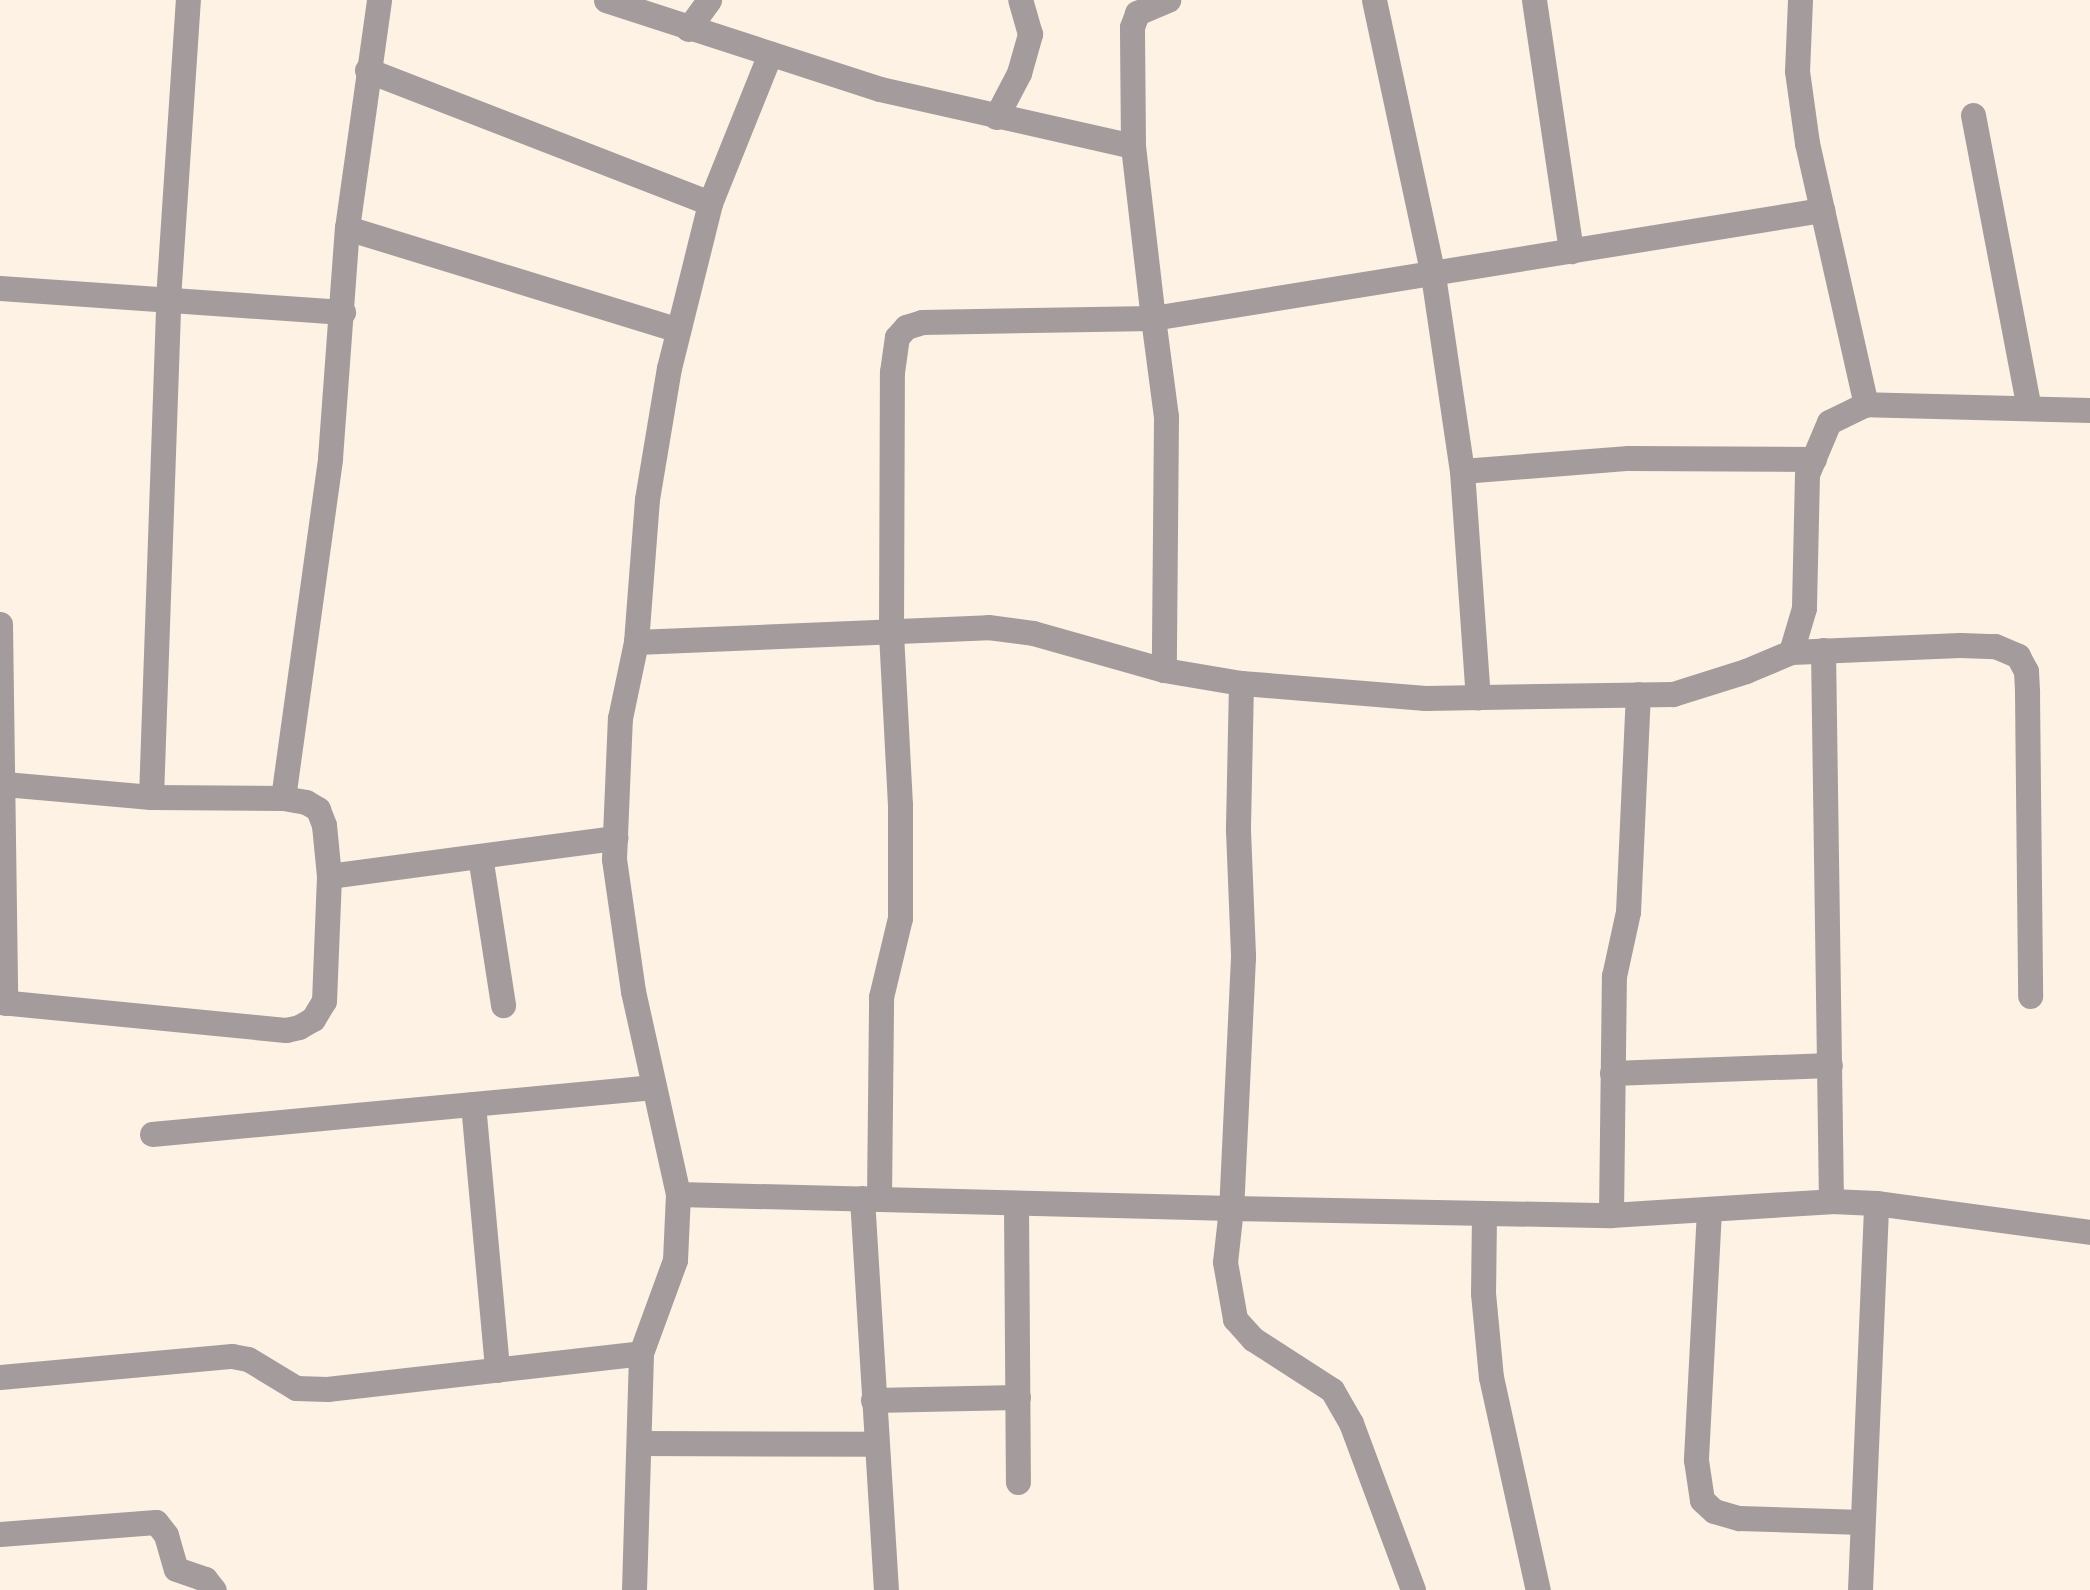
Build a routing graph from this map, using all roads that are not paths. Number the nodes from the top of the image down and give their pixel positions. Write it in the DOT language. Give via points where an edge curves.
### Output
graph roads {
  1 [pos="188,0"];
  2 [pos="379,0"];
  3 [pos="606,0"];
  4 [pos="709,0"];
  5 [pos="1020,0"];
  6 [pos="1168,0"];
  7 [pos="1374,0"];
  8 [pos="1534,0"];
  9 [pos="1800,0"];
  10 [pos="688,29"];
  11 [pos="770,54"];
  12 [pos="368,70"];
  13 [pos="1973,115"];
  14 [pos="996,117"];
  15 [pos="1133,146"];
  16 [pos="710,203"];
  17 [pos="1822,210"];
  18 [pos="346,228"];
  19 [pos="1571,251"];
  20 [pos="1433,275"];
  21 [pos="0,288"];
  22 [pos="168,299"];
  23 [pos="343,312"];
  24 [pos="1153,318"];
  25 [pos="678,330"];
  26 [pos="1866,404"];
  27 [pos="2029,408"];
  28 [pos="2090,410"];
  29 [pos="1814,459"];
  30 [pos="1462,472"];
  31 [pos="0,624"];
  32 [pos="890,634"];
  33 [pos="636,642"];
  34 [pos="1824,650"];
  35 [pos="1790,652"];
  36 [pos="1164,670"];
  37 [pos="0,679"];
  38 [pos="1240,683"];
  39 [pos="1638,694"];
  40 [pos="1478,697"];
  41 [pos="5,784"];
  42 [pos="151,797"];
  43 [pos="283,798"];
  44 [pos="614,838"];
  45 [pos="480,856"];
  46 [pos="329,876"];
  47 [pos="2030,996"];
  48 [pos="2,1002"];
  49 [pos="503,1006"];
  50 [pos="1830,1065"];
  51 [pos="1612,1074"];
  52 [pos="654,1087"];
  53 [pos="473,1104"];
  54 [pos="152,1134"];
  55 [pos="678,1194"];
  56 [pos="871,1199"];
  57 [pos="1831,1202"];
  58 [pos="1876,1203"];
  59 [pos="1016,1205"];
  60 [pos="1231,1208"];
  61 [pos="1709,1210"];
  62 [pos="1484,1214"];
  63 [pos="1611,1215"];
  64 [pos="2090,1232"];
  65 [pos="641,1354"];
  66 [pos="497,1370"];
  67 [pos="0,1376"];
  68 [pos="1018,1397"];
  69 [pos="873,1400"];
  70 [pos="639,1443"];
  71 [pos="875,1444"];
  72 [pos="1018,1482"];
  73 [pos="1862,1522"];
  74 [pos="0,1534"];
  75 [pos="214,1590"];
  76 [pos="634,1590"];
  77 [pos="886,1590"];
  78 [pos="1412,1590"];
  79 [pos="1538,1590"];
  80 [pos="1860,1590"];
  1 -- 22 [label="street"];
  2 -- 12 [label="street"];
  3 -- 10 [label="street"];
  4 -- 10 [label="street"];
  5 -- 14 [label="street" via="1030,34"];
  6 -- 15 [label="street" via="1137,13 1132,27"];
  7 -- 20 [label="street"];
  8 -- 19 [label="street"];
  9 -- 17 [label="street" via="1797,71"];
  10 -- 11 [label="street"];
  11 -- 14 [label="street"];
  11 -- 16 [label="street"];
  12 -- 16 [label="street"];
  12 -- 18 [label="street"];
  13 -- 27 [label="street"];
  14 -- 15 [label="street"];
  15 -- 24 [label="street"];
  16 -- 25 [label="street"];
  17 -- 19 [label="street"];
  17 -- 26 [label="street"];
  18 -- 23 [label="street"];
  18 -- 25 [label="street"];
  19 -- 20 [label="street"];
  20 -- 24 [label="street"];
  20 -- 30 [label="street"];
  21 -- 22 [label="street"];
  22 -- 23 [label="street"];
  22 -- 42 [label="street"];
  23 -- 43 [label="street"];
  24 -- 32 [label="street" via="922,322 897,337"];
  24 -- 36 [label="street" via="1166,417"];
  25 -- 33 [label="street" via="647,499"];
  26 -- 27 [label="street"];
  26 -- 29 [label="street" via="1830,422"];
  27 -- 28 [label="street"];
  29 -- 30 [label="street" via="1628,458"];
  29 -- 35 [label="street" via="1807,474 1804,608"];
  30 -- 40 [label="street"];
  31 -- 37 [label="street"];
  32 -- 33 [label="street"];
  32 -- 36 [label="street" via="988,626 1034,632"];
  32 -- 56 [label="street" via="900,918 881,997"];
  33 -- 44 [label="street" via="620,718"];
  34 -- 35 [label="street"];
  34 -- 47 [label="street" via="1995,646 2018,656 2027,693"];
  34 -- 50 [label="street"];
  35 -- 39 [label="street" via="1673,694"];
  36 -- 38 [label="street"];
  37 -- 41 [label="street"];
  38 -- 40 [label="street" via="1320,693"];
  38 -- 60 [label="street" via="1243,956"];
  39 -- 40 [label="street"];
  39 -- 51 [label="street"];
  41 -- 42 [label="street"];
  41 -- 48 [label="street"];
  42 -- 43 [label="street"];
  43 -- 46 [label="street" via="318,809"];
  44 -- 45 [label="street"];
  44 -- 52 [label="street" via="632,990"];
  45 -- 46 [label="street"];
  45 -- 49 [label="street"];
  46 -- 48 [label="street" via="324,1000 313,1019 298,1026"];
  50 -- 51 [label="street"];
  50 -- 57 [label="street"];
  51 -- 63 [label="street"];
  52 -- 53 [label="street"];
  52 -- 55 [label="street"];
  53 -- 54 [label="street"];
  53 -- 66 [label="street"];
  55 -- 56 [label="street"];
  55 -- 65 [label="street" via="675,1260"];
  56 -- 59 [label="street"];
  56 -- 69 [label="street"];
  57 -- 58 [label="street"];
  57 -- 61 [label="street"];
  58 -- 64 [label="street"];
  58 -- 73 [label="street"];
  59 -- 60 [label="street"];
  59 -- 68 [label="street"];
  60 -- 62 [label="street"];
  60 -- 78 [label="street" via="1225,1262 1235,1319 1252,1339 1332,1390 1351,1424"];
  61 -- 63 [label="street"];
  61 -- 73 [label="street" via="1696,1460 1702,1500 1738,1518"];
  62 -- 63 [label="street"];
  62 -- 79 [label="street" via="1482,1293 1492,1377"];
  65 -- 66 [label="street"];
  65 -- 70 [label="street"];
  66 -- 67 [label="street" via="296,1388 232,1356"];
  68 -- 69 [label="street"];
  68 -- 72 [label="street"];
  69 -- 71 [label="street"];
  70 -- 71 [label="street"];
  70 -- 76 [label="street"];
  71 -- 77 [label="street"];
  73 -- 80 [label="street"];
  74 -- 75 [label="street" via="156,1522 176,1569"];
}
